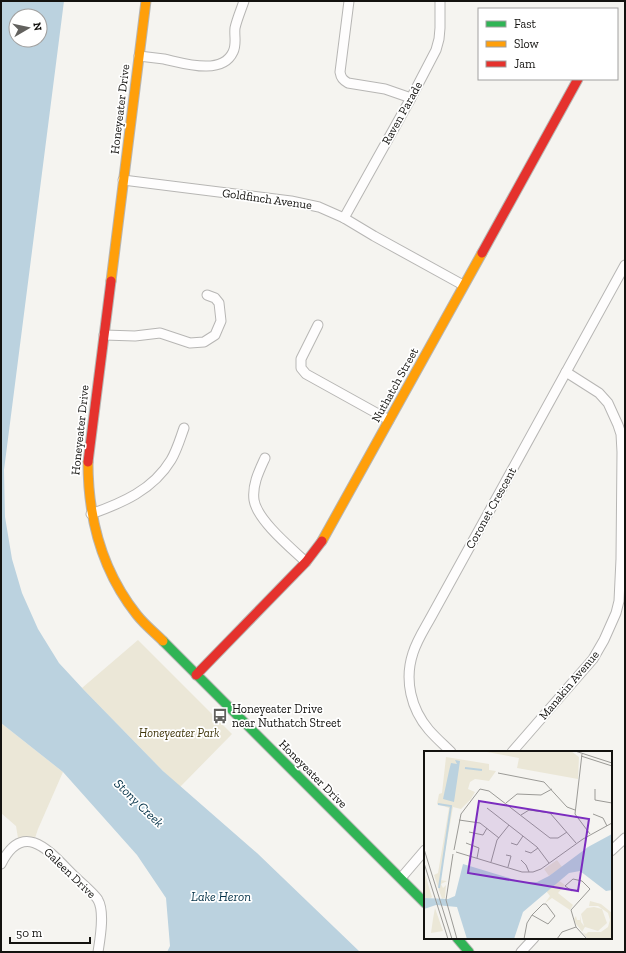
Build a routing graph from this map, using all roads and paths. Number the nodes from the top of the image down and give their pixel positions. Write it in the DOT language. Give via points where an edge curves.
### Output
graph roads {
  1 [pos="146,1"];
  2 [pos="244,1"];
  3 [pos="349,1"];
  4 [pos="440,1"];
  5 [pos="139,56"];
  6 [pos="577,80"];
  7 [pos="411,98"];
  8 [pos="123,180"];
  9 [pos="344,218"];
  10 [pos="625,265"];
  11 [pos="463,285"];
  12 [pos="208,295"];
  13 [pos="318,325"];
  14 [pos="104,334"];
  15 [pos="566,372"];
  16 [pos="389,420"];
  17 [pos="184,428"];
  18 [pos="265,458"];
  19 [pos="91,514"];
  20 [pos="306,562"];
  21 [pos="196,675"];
  22 [pos="450,751"];
  23 [pos="513,751"];
  24 [pos="625,838"];
  25 [pos="612,850"];
  26 [pos="424,851"];
  27 [pos="1,864"];
  28 [pos="401,878"];
  29 [pos="424,902"];
  30 [pos="458,939"];
  31 [pos="533,939"];
  32 [pos="98,952"];
  33 [pos="468,952"];
  34 [pos="521,952"];
  1 -- 5 [label="street, Honeyeater Drive"];
  2 -- 5 [label="street" via="235,29 235,47 229,59 224,62 212,66 197,66"];
  3 -- 7 [label="street" via="341,77 348,83 385,89"];
  4 -- 7 [label="street, Raven Parade" via="439,39"];
  5 -- 8 [label="street, Honeyeater Drive"];
  6 -- 11 [label="street, Nuthatch Street"];
  7 -- 9 [label="street, Raven Parade"];
  8 -- 9 [label="street, Goldfinch Avenue" via="291,201 319,207"];
  8 -- 14 [label="street, Honeyeater Drive"];
  9 -- 11 [label="street, Goldfinch Avenue"];
  10 -- 15 [label="street, Coronet Crescent"];
  11 -- 16 [label="street, Nuthatch Street"];
  12 -- 14 [label="street" via="219,303 221,320 215,335 204,342 190,343 160,333 135,336"];
  13 -- 16 [label="street" via="301,359 301,368 306,374"];
  14 -- 19 [label="street, Honeyeater Drive" via="88,461"];
  15 -- 22 [label="street, Coronet Crescent" via="413,651 409,677 418,716"];
  15 -- 23 [label="street, Manakin Avenue" via="599,393 608,403 621,434 619,601 604,640 593,659"];
  16 -- 20 [label="street, Nuthatch Street" via="319,546"];
  17 -- 19 [label="street" via="172,459 149,485 124,501"];
  18 -- 20 [label="street" via="254,488 255,505 265,522"];
  19 -- 21 [label="street, Honeyeater Drive" via="102,554 121,593 138,616"];
  20 -- 21 [label="street, Nuthatch Street"];
  21 -- 28 [label="street, Honeyeater Drive"];
  24 -- 25 [label="street"];
  26 -- 28 [label="street"];
  27 -- 32 [label="street, Galeen Drive" via="17,844 27,840 43,846 98,900 102,928"];
  28 -- 29 [label="street, Honeyeater Drive"];
  30 -- 33 [label="street"];
  31 -- 34 [label="street"];
}
